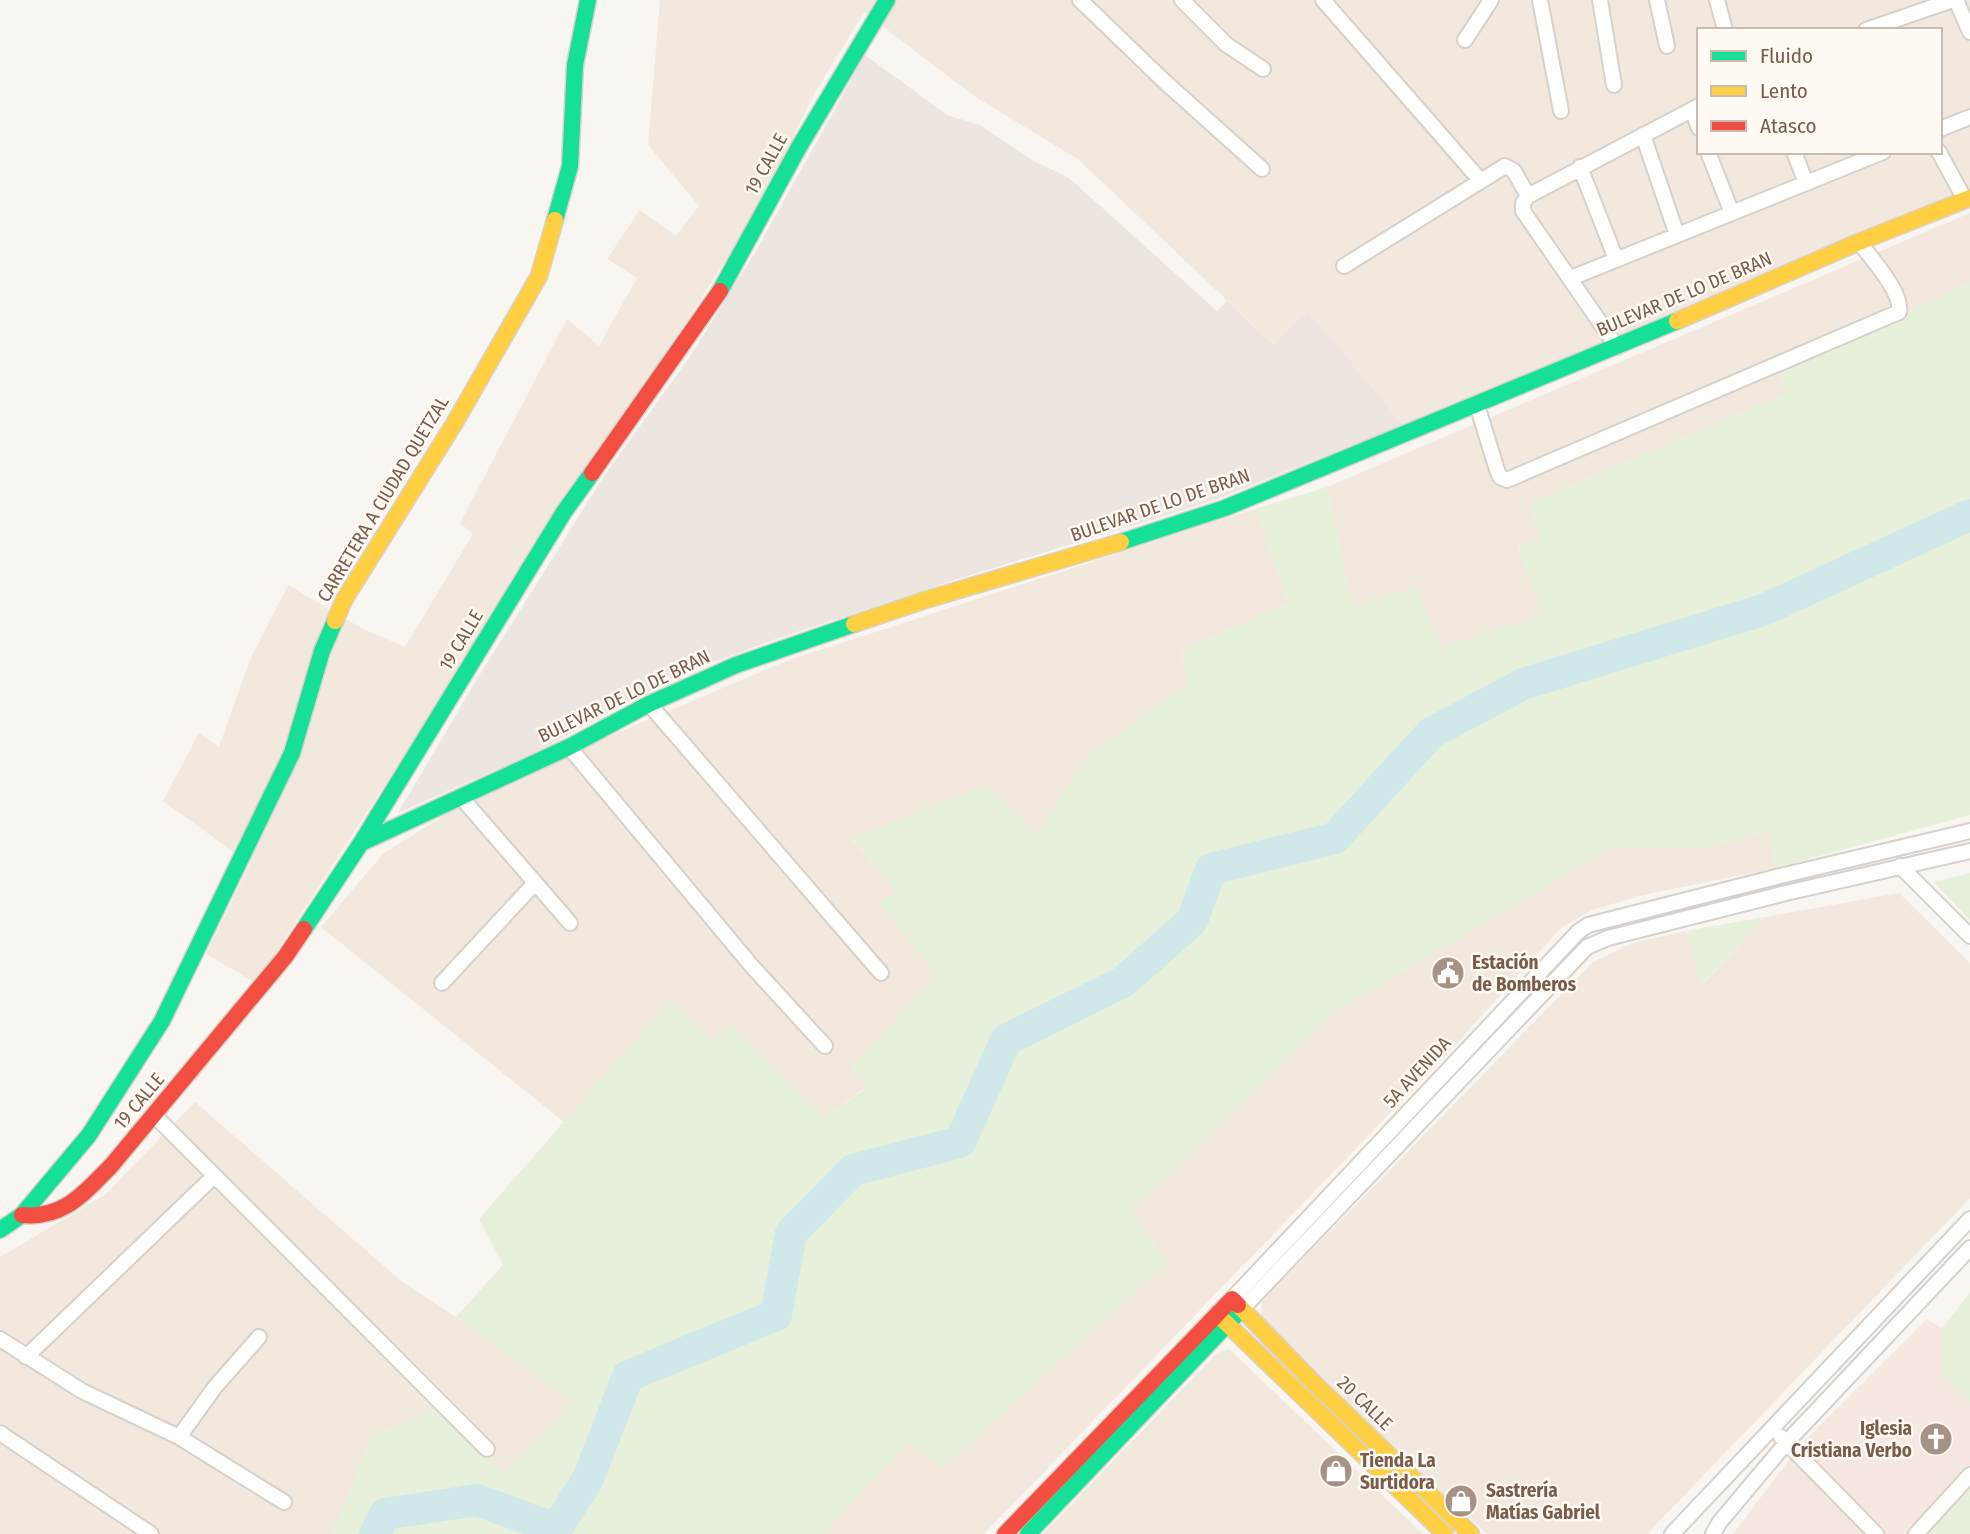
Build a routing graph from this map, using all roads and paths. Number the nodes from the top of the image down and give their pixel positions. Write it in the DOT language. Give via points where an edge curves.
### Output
graph roads {
  1 [pos="588,0"];
  2 [pos="887,0"];
  3 [pos="1080,0"];
  4 [pos="1182,0"];
  5 [pos="1323,0"];
  6 [pos="1491,0"];
  7 [pos="1540,0"];
  8 [pos="1600,0"];
  9 [pos="1657,0"];
  10 [pos="1717,0"];
  11 [pos="1954,0"];
  12 [pos="1889,25"];
  13 [pos="1724,28"];
  14 [pos="1970,32"];
  15 [pos="1465,40"];
  16 [pos="1667,47"];
  17 [pos="1263,69"];
  18 [pos="1614,85"];
  19 [pos="1695,108"];
  20 [pos="1562,111"];
  21 [pos="1970,117"];
  22 [pos="1942,128"];
  23 [pos="1643,135"];
  24 [pos="1709,154"];
  25 [pos="1795,154"];
  26 [pos="1940,154"];
  27 [pos="1866,155"];
  28 [pos="1580,167"];
  29 [pos="1262,169"];
  30 [pos="1480,180"];
  31 [pos="1805,183"];
  32 [pos="1528,196"];
  33 [pos="1967,199"];
  34 [pos="1732,213"];
  35 [pos="1677,235"];
  36 [pos="1860,242"];
  37 [pos="1616,259"];
  38 [pos="1344,266"];
  39 [pos="1571,278"];
  40 [pos="1616,347"];
  41 [pos="1477,405"];
  42 [pos="649,704"];
  43 [pos="569,747"];
  44 [pos="461,797"];
  45 [pos="1970,831"];
  46 [pos="361,843"];
  47 [pos="1970,851"];
  48 [pos="1900,866"];
  49 [pos="536,883"];
  50 [pos="570,923"];
  51 [pos="1970,936"];
  52 [pos="881,973"];
  53 [pos="442,983"];
  54 [pos="825,1046"];
  55 [pos="1451,1067"];
  56 [pos="1462,1078"];
  57 [pos="155,1116"];
  58 [pos="213,1177"];
  59 [pos="22,1215"];
  60 [pos="1970,1219"];
  61 [pos="0,1230"];
  62 [pos="1970,1248"];
  63 [pos="1237,1304"];
  64 [pos="1222,1319"];
  65 [pos="260,1337"];
  66 [pos="0,1339"];
  67 [pos="26,1357"];
  68 [pos="1773,1428"];
  69 [pos="0,1433"];
  70 [pos="179,1437"];
  71 [pos="1787,1442"];
  72 [pos="487,1448"];
  73 [pos="1970,1475"];
  74 [pos="284,1502"];
  75 [pos="151,1534"];
  76 [pos="1005,1534"];
  77 [pos="1028,1534"];
  78 [pos="1445,1534"];
  79 [pos="1471,1534"];
  80 [pos="1672,1534"];
  81 [pos="1713,1534"];
  82 [pos="1876,1534"];
  83 [pos="1916,1534"];
  1 -- 59 [label="street, CARRETERA A CIUDAD QUETZAL" via="575,65 570,166 539,275 454,424 344,600 322,651 292,753 162,1021 89,1135"];
  2 -- 46 [label="street, 19 CALLE" via="715,299 564,512"];
  3 -- 29 [label="street"];
  4 -- 17 [label="street" via="1227,45"];
  5 -- 30 [label="street"];
  6 -- 15 [label="street"];
  7 -- 20 [label="street"];
  8 -- 18 [label="street"];
  9 -- 16 [label="street"];
  10 -- 13 [label="street"];
  11 -- 12 [label="street"];
  11 -- 14 [label="street"];
  19 -- 23 [label="street"];
  21 -- 22 [label="street"];
  23 -- 28 [label="street"];
  23 -- 35 [label="street"];
  24 -- 34 [label="street"];
  25 -- 31 [label="street"];
  26 -- 33 [label="street"];
  27 -- 31 [label="street"];
  28 -- 32 [label="street"];
  28 -- 37 [label="street"];
  30 -- 32 [label="street" via="1505,166 1514,171"];
  30 -- 38 [label="street"];
  31 -- 34 [label="street"];
  32 -- 39 [label="street" via="1523,211"];
  33 -- 36 [label="street, BULEVAR DE LO DE BRAN"];
  34 -- 35 [label="street"];
  35 -- 37 [label="street"];
  36 -- 40 [label="street, BULEVAR DE LO DE BRAN"];
  36 -- 41 [label="street" via="1897,294 1899,312 1507,480 1497,470"];
  37 -- 39 [label="street"];
  39 -- 40 [label="street"];
  40 -- 41 [label="street, BULEVAR DE LO DE BRAN"];
  41 -- 42 [label="street, BULEVAR DE LO DE BRAN" via="1226,508 925,600 736,665"];
  42 -- 43 [label="street, BULEVAR DE LO DE BRAN"];
  42 -- 52 [label="street"];
  43 -- 44 [label="street, BULEVAR DE LO DE BRAN"];
  43 -- 54 [label="street" via="750,964"];
  44 -- 46 [label="street, BULEVAR DE LO DE BRAN"];
  44 -- 49 [label="street"];
  45 -- 55 [label="street, 5A AVENIDA" via="1588,925"];
  46 -- 57 [label="street, 19 CALLE" via="285,957"];
  47 -- 48 [label="street, 5A AVENIDA"];
  48 -- 51 [label="street"];
  48 -- 56 [label="street, 5A AVENIDA" via="1597,942 1574,959"];
  49 -- 50 [label="street"];
  49 -- 53 [label="street"];
  55 -- 56 [label="street"];
  55 -- 63 [label="street, 5A AVENIDA"];
  56 -- 63 [label="street, 5A AVENIDA"];
  57 -- 58 [label="street"];
  57 -- 59 [label="street, 19 CALLE" via="80,1196 54,1214"];
  58 -- 67 [label="street"];
  58 -- 72 [label="street"];
  59 -- 61 [label="street"];
  60 -- 68 [label="street"];
  62 -- 71 [label="street"];
  63 -- 64 [label="street, 5A AVENIDA"];
  63 -- 79 [label="street, 20 CALLE"];
  64 -- 76 [label="street, 5A AVENIDA"];
  64 -- 77 [label="street, 5A AVENIDA"];
  64 -- 78 [label="street, 20 CALLE"];
  65 -- 70 [label="street"];
  66 -- 67 [label="street"];
  67 -- 70 [label="street" via="82,1391"];
  68 -- 71 [label="street"];
  68 -- 80 [label="street"];
  69 -- 75 [label="street"];
  70 -- 74 [label="street"];
  71 -- 81 [label="street"];
  71 -- 82 [label="street"];
  73 -- 83 [label="street"];
}
